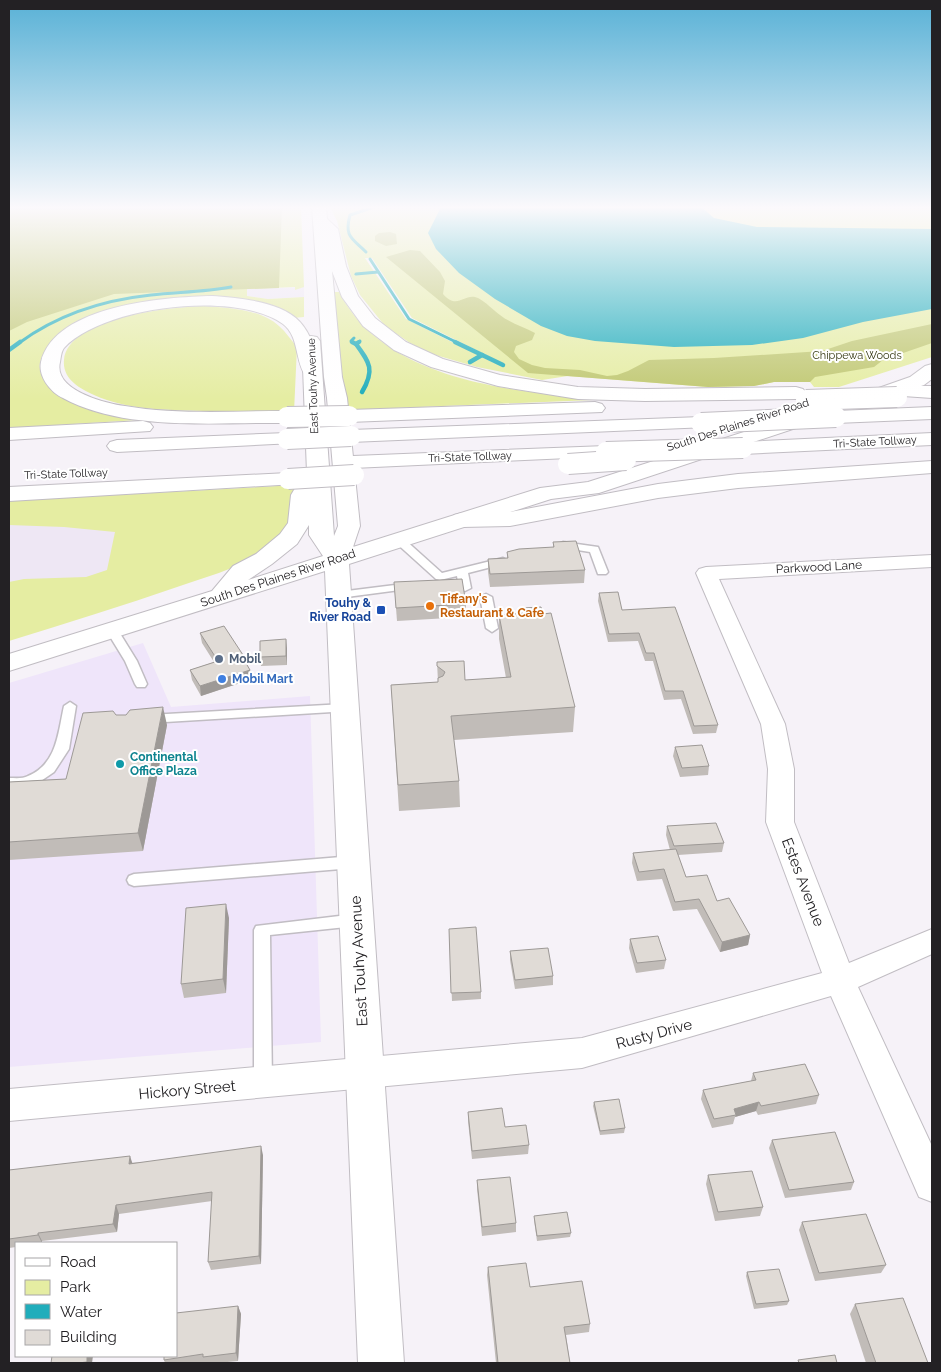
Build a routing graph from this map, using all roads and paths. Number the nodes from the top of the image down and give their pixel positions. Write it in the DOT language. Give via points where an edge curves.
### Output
graph roads {
  1 [pos="311,271"];
  2 [pos="322,271"];
  3 [pos="340,271"];
  4 [pos="310,286"];
  5 [pos="311,323"];
  6 [pos="932,369"];
  7 [pos="312,371"];
  8 [pos="904,394"];
  9 [pos="932,394"];
  10 [pos="932,413"];
  11 [pos="350,424"];
  12 [pos="287,426"];
  13 [pos="9,434"];
  14 [pos="932,439"];
  15 [pos="9,450"];
  16 [pos="694,450"];
  17 [pos="932,467"];
  18 [pos="317,468"];
  19 [pos="354,468"];
  20 [pos="288,472"];
  21 [pos="9,476"];
  22 [pos="9,494"];
  23 [pos="462,520"];
  24 [pos="399,540"];
  25 [pos="554,548"];
  26 [pos="517,557"];
  27 [pos="337,559"];
  28 [pos="932,561"];
  29 [pos="462,572"];
  30 [pos="602,572"];
  31 [pos="706,573"];
  32 [pos="432,580"];
  33 [pos="465,588"];
  34 [pos="339,595"];
  35 [pos="220,597"];
  36 [pos="486,597"];
  37 [pos="492,628"];
  38 [pos="112,630"];
  39 [pos="9,663"];
  40 [pos="141,684"];
  41 [pos="70,706"];
  42 [pos="344,708"];
  43 [pos="140,719"];
  44 [pos="9,783"];
  45 [pos="353,862"];
  46 [pos="134,880"];
  47 [pos="356,920"];
  48 [pos="932,941"];
  49 [pos="840,981"];
  50 [pos="364,1074"];
  51 [pos="263,1083"];
  52 [pos="9,1105"];
  53 [pos="932,1185"];
  54 [pos="381,1363"];
  1 -- 4 [label="main road"];
  2 -- 27 [label="main road, East Touhy Avenue" via="349,526"];
  3 -- 8 [label="main road" via="350,297 391,341 437,362 498,380 578,393"];
  5 -- 7 [label="main road, East Touhy Avenue"];
  6 -- 23 [label="main road, South Des Plaines River Road" via="896,374 574,477 548,493"];
  7 -- 12 [label="main road" via="304,343 289,321 257,308 215,302 173,302 120,312 82,326 63,339 53,351 50,368 56,382 85,403 135,414"];
  7 -- 18 [label="main road, East Touhy Avenue"];
  8 -- 9 [label="main road"];
  8 -- 11 [label="main road, bridge" via="596,408"];
  10 -- 11 [label="main road, bridge" via="701,422"];
  11 -- 12 [label="main road, bridge"];
  12 -- 13 [label="main road"];
  12 -- 15 [label="main road"];
  14 -- 16 [label="main road, Tri-State Tollway, bridge"];
  16 -- 19 [label="main road, Tri-State Tollway, bridge" via="606,452"];
  16 -- 19 [label="main road, bridge" via="611,462"];
  17 -- 23 [label="main road" via="729,482 658,491 510,519"];
  18 -- 27 [label="main road, East Touhy Avenue" via="321,535"];
  18 -- 35 [label="main road" via="302,495 299,523 289,539 242,571"];
  19 -- 20 [label="main road, bridge"];
  20 -- 21 [label="main road, Tri-State Tollway"];
  20 -- 22 [label="main road"];
  23 -- 24 [label="main road, South Des Plaines River Road"];
  24 -- 27 [label="main road, South Des Plaines River Road"];
  24 -- 32 [label="lane"];
  25 -- 30 [label="lane" via="563,545 594,549"];
  26 -- 29 [label="lane"];
  27 -- 34 [label="main road, East Touhy Avenue"];
  27 -- 35 [label="main road, South Des Plaines River Road"];
  28 -- 31 [label="street, Parkwood Lane"];
  29 -- 32 [label="lane"];
  29 -- 33 [label="lane"];
  31 -- 49 [label="street, Estes Avenue" via="773,724 781,769 780,822"];
  32 -- 34 [label="lane"];
  34 -- 42 [label="main road, East Touhy Avenue"];
  35 -- 38 [label="main road, South Des Plaines River Road"];
  36 -- 37 [label="lane"];
  38 -- 39 [label="main road, South Des Plaines River Road"];
  38 -- 40 [label="lane"];
  41 -- 44 [label="lane" via="62,749 49,769 30,782"];
  42 -- 43 [label="lane"];
  42 -- 45 [label="main road, East Touhy Avenue"];
  45 -- 46 [label="lane"];
  45 -- 47 [label="main road, East Touhy Avenue"];
  47 -- 50 [label="main road, East Touhy Avenue"];
  47 -- 51 [label="lane" via="262,930"];
  48 -- 49 [label="street, Rusty Drive"];
  49 -- 50 [label="street, Rusty Drive" via="582,1053"];
  49 -- 53 [label="street, Estes Avenue"];
  50 -- 51 [label="street, Hickory Street"];
  50 -- 54 [label="main road, East Touhy Avenue"];
  51 -- 52 [label="street, Hickory Street"];
}
